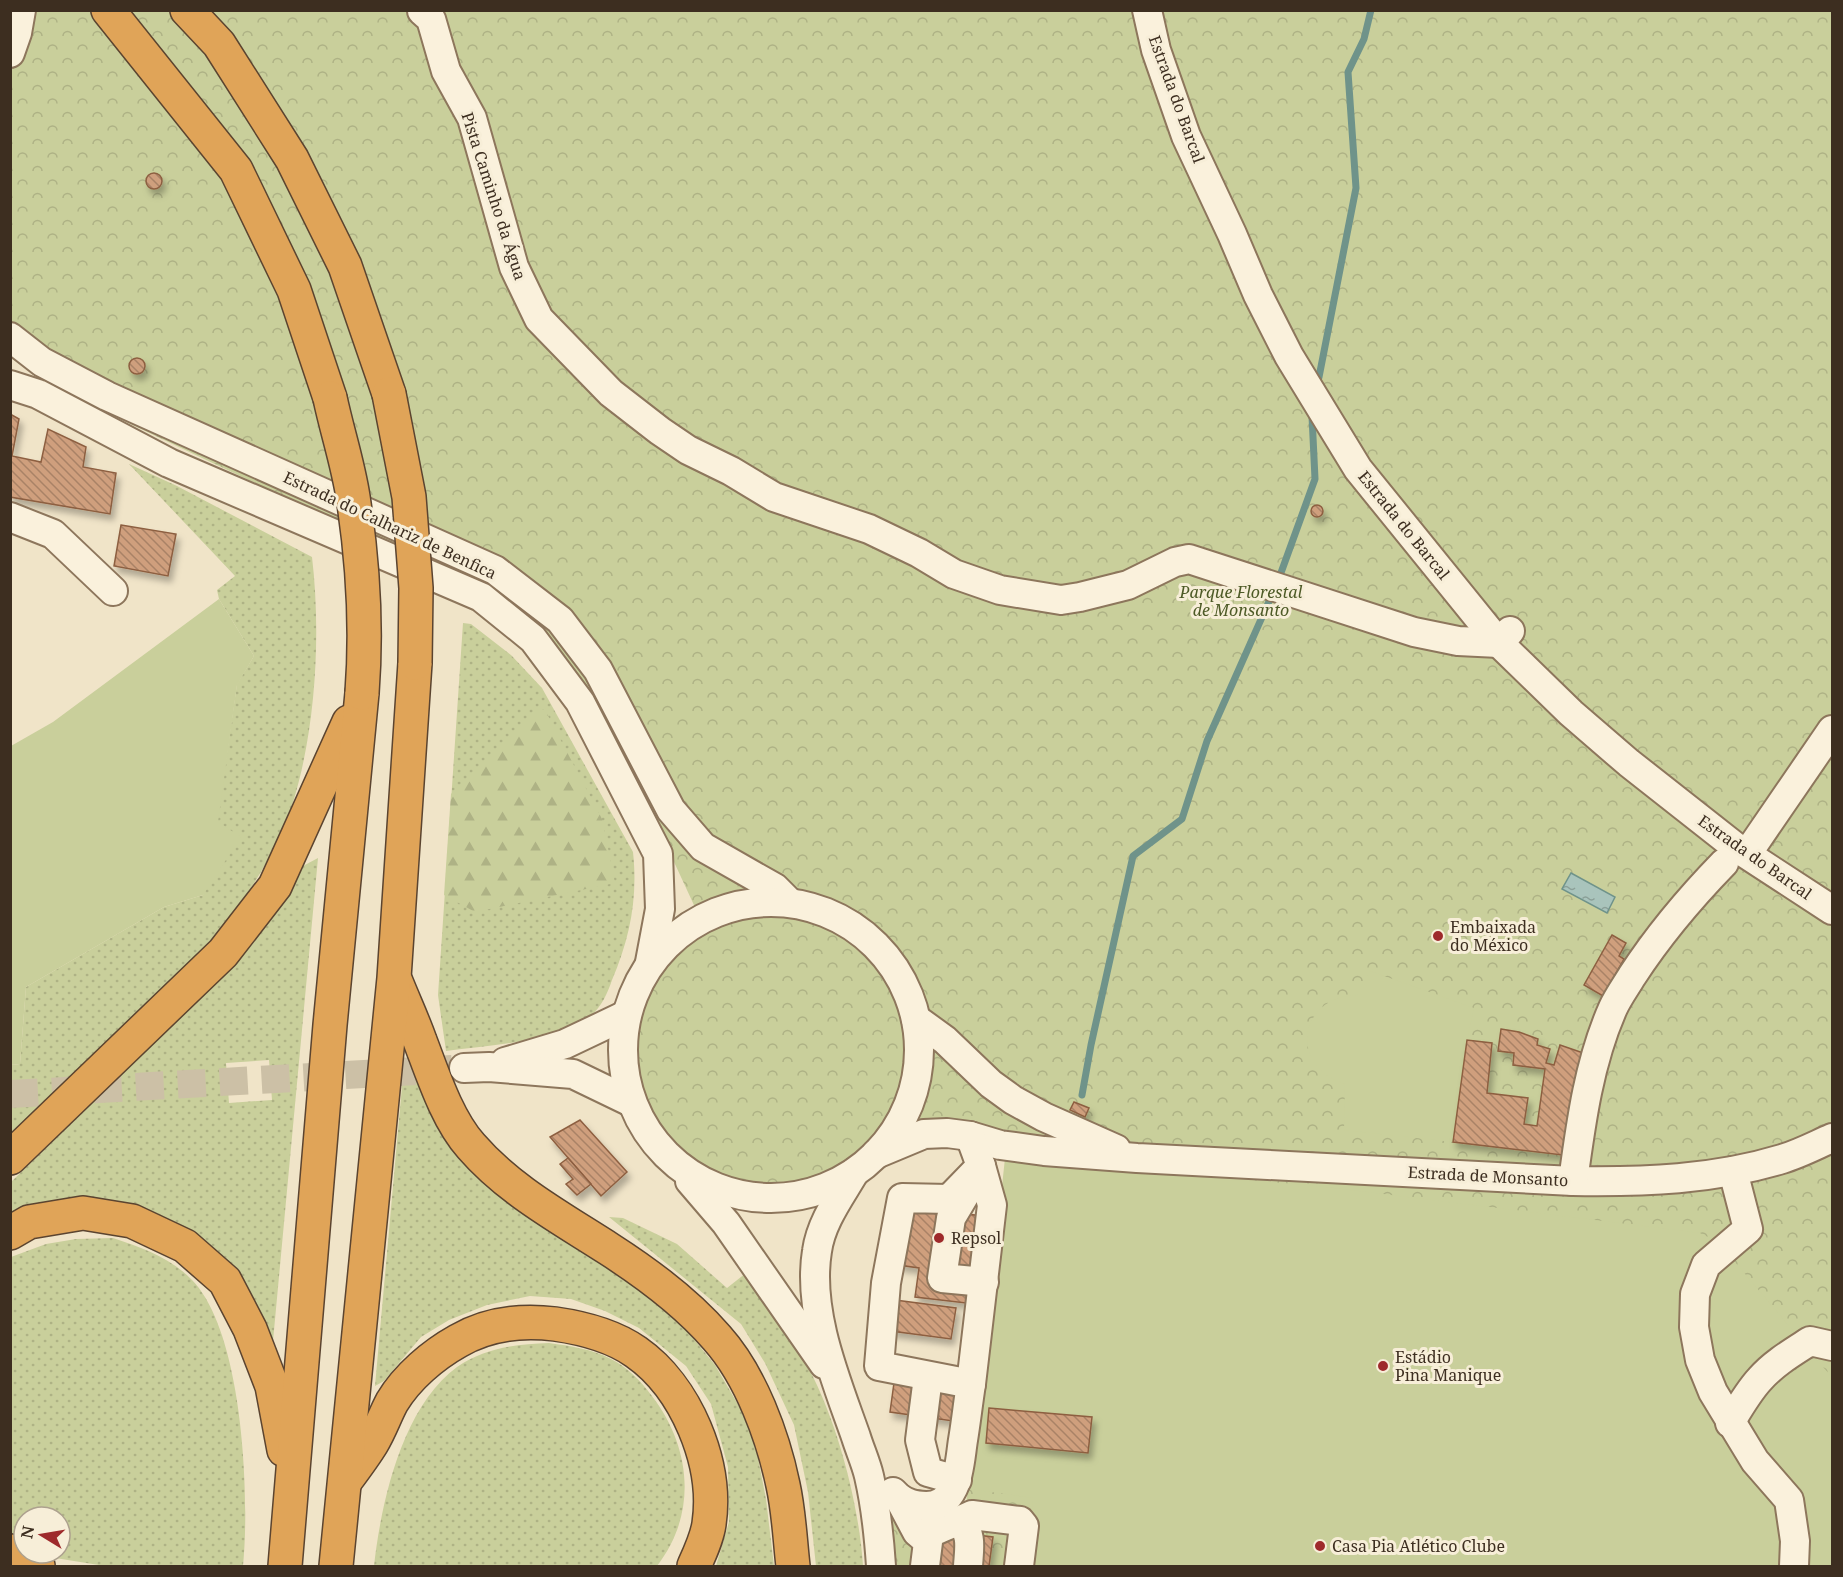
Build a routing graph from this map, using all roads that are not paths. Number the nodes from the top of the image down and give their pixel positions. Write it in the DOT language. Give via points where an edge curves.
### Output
graph roads {
  1 [pos="21,10"];
  2 [pos="88,10"];
  3 [pos="188,10"];
  4 [pos="1147,10"];
  5 [pos="420,17"];
  6 [pos="116,21"];
  7 [pos="10,53"];
  8 [pos="10,337"];
  9 [pos="10,369"];
  10 [pos="10,385"];
  11 [pos="38,393"];
  12 [pos="10,517"];
  13 [pos="113,591"];
  14 [pos="1504,637"];
  15 [pos="362,693"];
  16 [pos="1833,730"];
  17 [pos="1736,859"];
  18 [pos="789,902"];
  19 [pos="1833,910"];
  20 [pos="650,962"];
  21 [pos="394,978"];
  22 [pos="626,1015"];
  23 [pos="916,1019"];
  24 [pos="631,1102"];
  25 [pos="970,1136"];
  26 [pos="1833,1138"];
  27 [pos="876,1154"];
  28 [pos="10,1158"];
  29 [pos="1137,1158"];
  30 [pos="981,1166"];
  31 [pos="679,1168"];
  32 [pos="1733,1171"];
  33 [pos="854,1173"];
  34 [pos="1573,1181"];
  35 [pos="10,1233"];
  36 [pos="984,1282"];
  37 [pos="1833,1346"];
  38 [pos="928,1377"];
  39 [pos="837,1384"];
  40 [pos="971,1384"];
  41 [pos="1730,1423"];
  42 [pos="868,1475"];
  43 [pos="957,1480"];
  44 [pos="345,1481"];
  45 [pos="899,1498"];
  46 [pos="959,1521"];
  47 [pos="288,1531"];
  48 [pos="922,1536"];
  49 [pos="10,1551"];
  50 [pos="337,1552"];
  51 [pos="38,1566"];
  52 [pos="285,1566"];
  53 [pos="694,1566"];
  54 [pos="793,1566"];
  55 [pos="881,1566"];
  56 [pos="925,1566"];
  57 [pos="968,1566"];
  58 [pos="1019,1566"];
  59 [pos="1794,1566"];
  1 -- 7 [label="street"];
  2 -- 6 [label="highway"];
  3 -- 21 [label="highway, bridge" via="219,44 292,159 345,266 389,394 410,497 416,588"];
  4 -- 14 [label="street, Estrada do Barcal" via="1156,50 1186,136 1289,356 1358,469"];
  5 -- 14 [label="street, Pista Caminho da Água" via="431,19 446,71 472,118 514,267 538,319 611,393 688,450 774,497 869,529 954,574 1000,590 1061,600 1080,597 1128,585 1189,559 1414,632 1458,640"];
  6 -- 15 [label="highway, bridge" via="236,170 294,290 330,399 352,495 363,585"];
  8 -- 18 [label="street, Estrada do Calhariz de Benfica" via="42,362 107,396 495,570 560,620 598,670 671,810 703,847 775,888"];
  9 -- 11 [label="street, Estrada do Calhariz de Benfica"];
  10 -- 11 [label="street, Estrada do Calhariz de Benfica"];
  11 -- 20 [label="street, Estrada do Calhariz de Benfica" via="169,463 481,597 533,639 580,702 658,854 660,909"];
  12 -- 13 [label="street" via="53,534"];
  14 -- 17 [label="street, Estrada do Barcal" via="1571,713"];
  15 -- 28 [label="highway" via="276,886 223,952"];
  15 -- 47 [label="highway"];
  16 -- 17 [label="street"];
  17 -- 19 [label="street, Estrada do Barcal"];
  17 -- 34 [label="street" via="1681,908 1613,1006 1584,1107"];
  18 -- 20 [label="street" via="762,901 711,913 668,942"];
  18 -- 23 [label="street" via="839,917 874,943 897,971"];
  20 -- 22 [label="street"];
  21 -- 44 [label="highway"];
  21 -- 54 [label="highway" via="435,1084 469,1144 485,1162 526,1196 658,1282 718,1339 753,1396 773,1443 784,1488"];
  22 -- 24 [label="street" via="623,1074"];
  22 -- 24 [label="street" via="565,1044 477,1068 573,1074"];
  23 -- 27 [label="street" via="919,1049 908,1106 895,1132"];
  23 -- 29 [label="street, Estrada de Monsanto" via="1013,1100"];
  24 -- 31 [label="street" via="649,1133"];
  25 -- 27 [label="street, Estrada de Monsanto" via="924,1134"];
  25 -- 29 [label="street, Estrada de Monsanto" via="1044,1151"];
  25 -- 30 [label="street"];
  26 -- 32 [label="street, Estrada de Monsanto" via="1782,1159"];
  27 -- 33 [label="street"];
  29 -- 34 [label="street, Estrada de Monsanto"];
  30 -- 36 [label="street" via="992,1205"];
  30 -- 36 [label="street" via="951,1218 942,1278"];
  30 -- 38 [label="street" via="949,1199 902,1198 886,1283 879,1366"];
  31 -- 33 [label="street" via="715,1189 743,1197 772,1199 829,1187"];
  31 -- 39 [label="street" via="726,1223"];
  32 -- 34 [label="street, Estrada de Monsanto" via="1679,1180"];
  32 -- 41 [label="street" via="1748,1229 1706,1265 1695,1294 1694,1327 1700,1360"];
  33 -- 39 [label="street" via="825,1224 815,1272 818,1313"];
  35 -- 47 [label="highway" via="28,1222 82,1213 132,1221 185,1246 225,1281 250,1329 272,1386 284,1452"];
  36 -- 40 [label="street"];
  37 -- 41 [label="street" via="1810,1341 1781,1360 1760,1379"];
  38 -- 40 [label="street"];
  38 -- 43 [label="street" via="920,1440 928,1472"];
  39 -- 42 [label="street"];
  40 -- 43 [label="street"];
  41 -- 59 [label="street" via="1788,1500 1795,1541"];
  42 -- 45 [label="street"];
  42 -- 55 [label="street"];
  43 -- 45 [label="street" via="950,1495 934,1506 911,1505"];
  44 -- 50 [label="highway"];
  44 -- 53 [label="highway" via="373,1441 393,1400 435,1356 459,1340 510,1323 537,1322 589,1330 625,1346 656,1370 691,1421 701,1444 711,1499 709,1525"];
  45 -- 48 [label="street"];
  46 -- 48 [label="street"];
  46 -- 57 [label="street" via="969,1534"];
  46 -- 58 [label="street" via="972,1515 1020,1521 1024,1526"];
  47 -- 52 [label="highway"];
  48 -- 56 [label="street" via="928,1542"];
  49 -- 51 [label="highway"];
}
